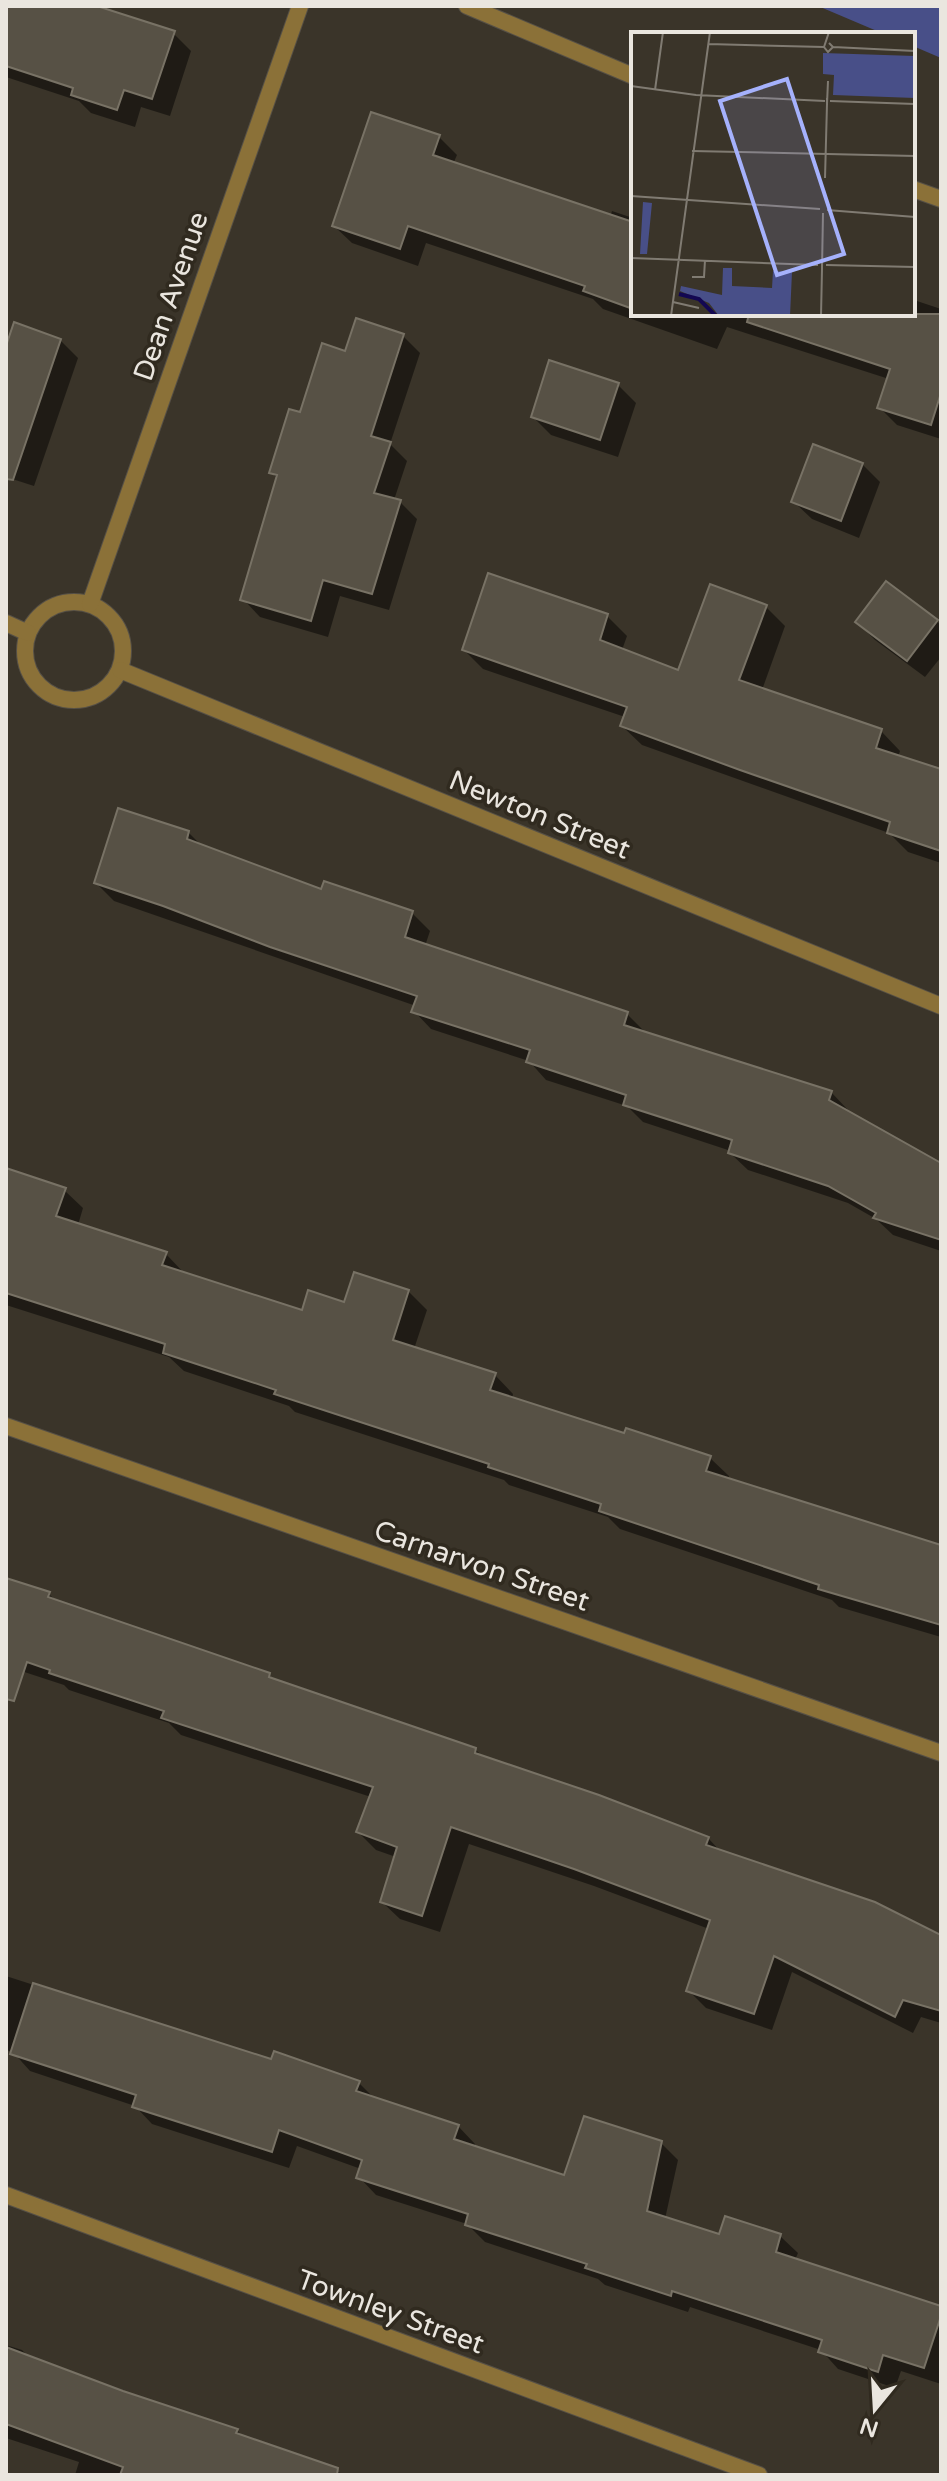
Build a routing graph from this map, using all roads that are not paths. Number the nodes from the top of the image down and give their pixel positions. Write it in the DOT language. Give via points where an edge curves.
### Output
graph roads {
  1 [pos="300,6"];
  2 [pos="467,6"];
  3 [pos="631,75"];
  4 [pos="915,190"];
  5 [pos="941,199"];
  6 [pos="90,604"];
  7 [pos="6,623"];
  8 [pos="28,633"];
  9 [pos="120,670"];
  10 [pos="941,1006"];
  11 [pos="6,1426"];
  12 [pos="941,1753"];
  13 [pos="6,2195"];
  14 [pos="759,2475"];
  1 -- 6 [label="street, Dean Avenue"];
  2 -- 3 [label="street"];
  4 -- 5 [label="street"];
  6 -- 8 [label="street" via="53,606"];
  6 -- 9 [label="street" via="107,613 119,630 124,650"];
  7 -- 8 [label="street"];
  8 -- 9 [label="street" via="29,670 39,686 55,696 93,697"];
  9 -- 10 [label="street, Newton Street"];
  11 -- 12 [label="street, Carnarvon Street"];
  13 -- 14 [label="street, Townley Street"];
}
